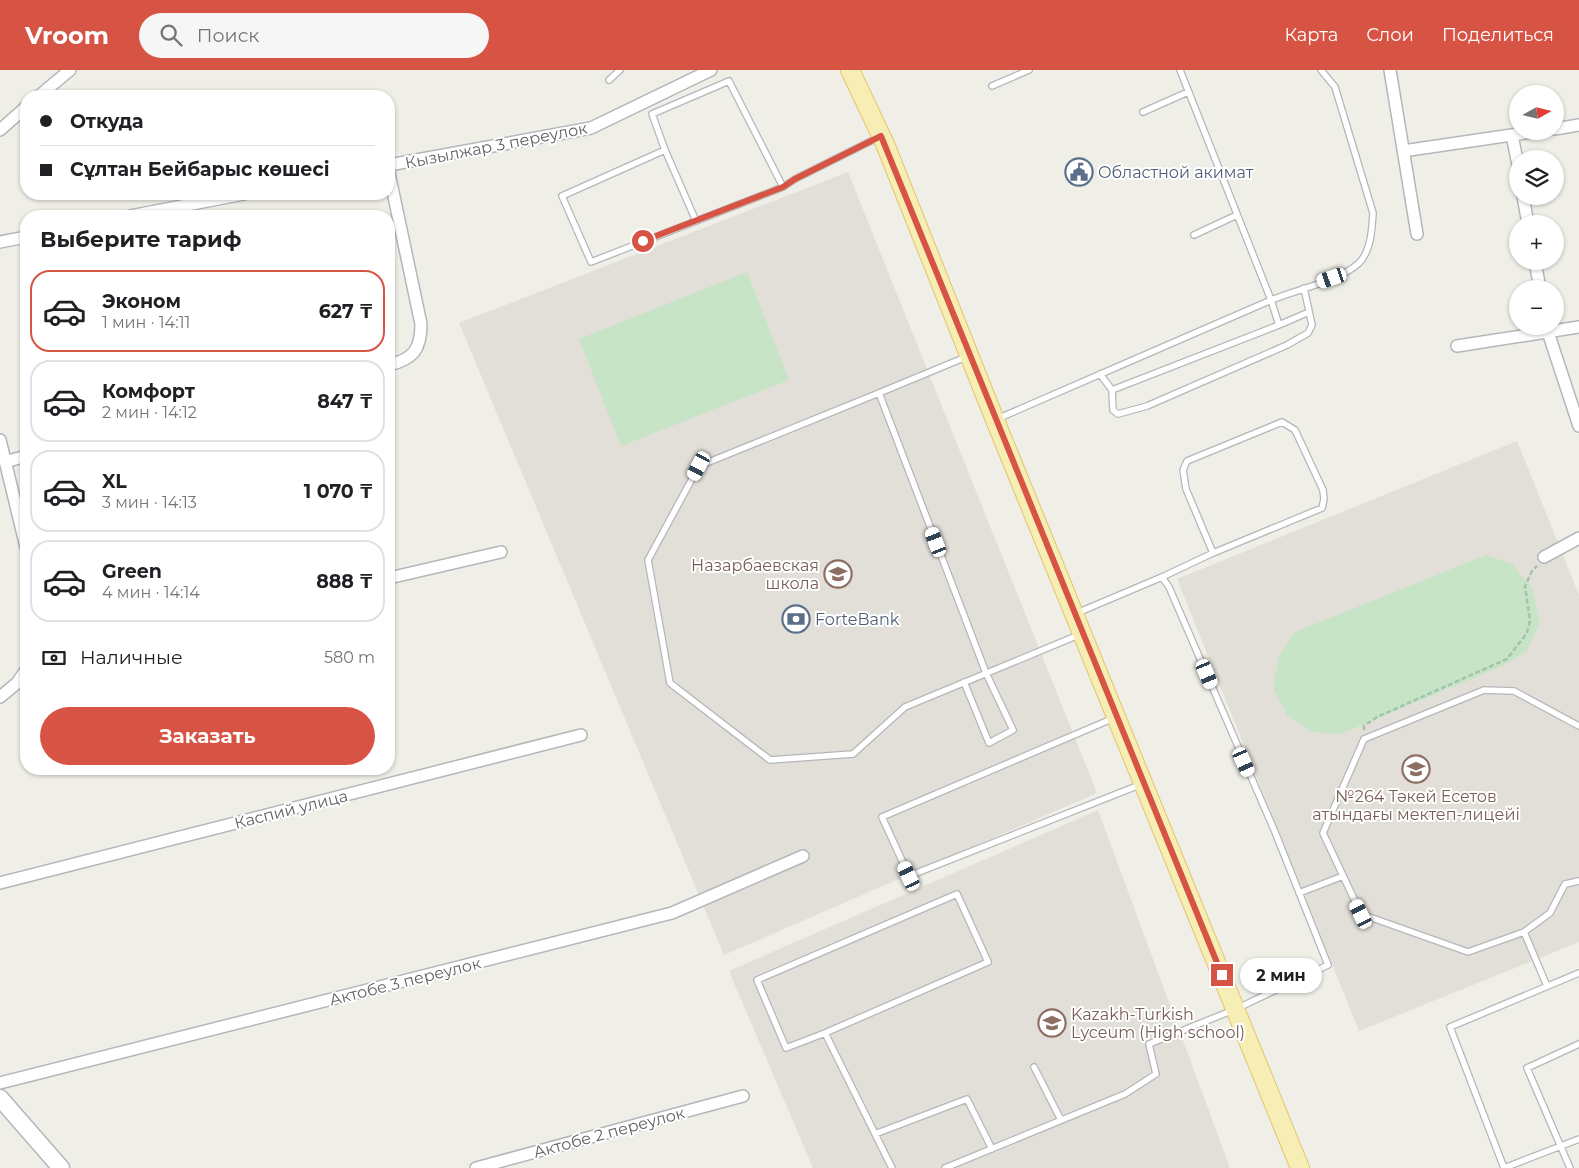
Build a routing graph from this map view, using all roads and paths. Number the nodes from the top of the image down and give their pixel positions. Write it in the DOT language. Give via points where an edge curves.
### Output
graph roads {
  1 [pos="70,70"];
  2 [pos="620,70"];
  3 [pos="711,70"];
  4 [pos="850,70"];
  5 [pos="1029,70"];
  6 [pos="1180,70"];
  7 [pos="1322,70"];
  8 [pos="1390,70"];
  9 [pos="610,80"];
  10 [pos="992,86"];
  11 [pos="46,90"];
  12 [pos="1188,92"];
  13 [pos="20,112"];
  14 [pos="1143,112"];
  15 [pos="1579,125"];
  16 [pos="1564,128"];
  17 [pos="0,130"];
  18 [pos="1509,135"];
  19 [pos="881,136"];
  20 [pos="665,150"];
  21 [pos="1403,151"];
  22 [pos="395,164"];
  23 [pos="783,187"];
  24 [pos="213,200"];
  25 [pos="395,200"];
  26 [pos="161,210"];
  27 [pos="1237,214"];
  28 [pos="696,221"];
  29 [pos="1417,234"];
  30 [pos="1194,235"];
  31 [pos="20,238"];
  32 [pos="0,242"];
  33 [pos="1304,288"];
  34 [pos="1271,300"];
  35 [pos="1309,312"];
  36 [pos="1279,325"];
  37 [pos="1579,327"];
  38 [pos="1564,328"];
  39 [pos="1515,335"];
  40 [pos="1549,335"];
  41 [pos="1457,346"];
  42 [pos="970,355"];
  43 [pos="395,363"];
  44 [pos="1100,374"];
  45 [pos="1112,390"];
  46 [pos="879,393"];
  47 [pos="996,420"];
  48 [pos="1579,426"];
  49 [pos="0,440"];
  50 [pos="20,458"];
  51 [pos="5,462"];
  52 [pos="20,523"];
  53 [pos="1579,538"];
  54 [pos="501,552"];
  55 [pos="1213,553"];
  56 [pos="1544,557"];
  57 [pos="395,577"];
  58 [pos="1162,577"];
  59 [pos="1075,614"];
  60 [pos="1083,634"];
  61 [pos="986,673"];
  62 [pos="20,679"];
  63 [pos="964,682"];
  64 [pos="0,698"];
  65 [pos="1117,716"];
  66 [pos="1579,726"];
  67 [pos="581,735"];
  68 [pos="1364,739"];
  69 [pos="1144,783"];
  70 [pos="803,856"];
  71 [pos="1343,876"];
  72 [pos="1579,881"];
  73 [pos="0,883"];
  74 [pos="1299,893"];
  75 [pos="1524,932"];
  76 [pos="1579,973"];
  77 [pos="1547,986"];
  78 [pos="1236,1010"];
  79 [pos="825,1033"];
  80 [pos="1579,1044"];
  81 [pos="1034,1067"];
  82 [pos="0,1083"];
  83 [pos="743,1096"];
  84 [pos="0,1098"];
  85 [pos="1061,1120"];
  86 [pos="875,1134"];
  87 [pos="1579,1140"];
  88 [pos="1561,1147"];
  89 [pos="992,1148"];
  90 [pos="61,1168"];
  91 [pos="476,1168"];
  92 [pos="892,1168"];
  93 [pos="945,1168"];
  94 [pos="1300,1168"];
  95 [pos="1504,1168"];
  96 [pos="1570,1168"];
  1 -- 11 [label="street"];
  2 -- 9 [label="lane"];
  3 -- 22 [label="street, Кызылжар 3 переулок" via="591,128"];
  4 -- 19 [label="main road"];
  5 -- 10 [label="lane"];
  6 -- 12 [label="lane"];
  7 -- 33 [label="lane" via="1335,86 1373,213 1372,229 1360,262 1345,273"];
  8 -- 21 [label="street"];
  12 -- 14 [label="lane"];
  12 -- 27 [label="lane"];
  13 -- 17 [label="street"];
  15 -- 16 [label="street"];
  18 -- 21 [label="street"];
  19 -- 23 [label="lane"];
  19 -- 42 [label="main road"];
  20 -- 23 [label="lane" via="652,114 729,81"];
  20 -- 28 [label="lane"];
  20 -- 28 [label="lane" via="562,196 591,262"];
  21 -- 29 [label="street"];
  23 -- 28 [label="lane"];
  24 -- 26 [label="street"];
  25 -- 43 [label="street" via="421,324 421,339 414,354"];
  27 -- 30 [label="lane"];
  27 -- 34 [label="lane"];
  31 -- 32 [label="street"];
  33 -- 34 [label="lane"];
  33 -- 35 [label="lane"];
  34 -- 36 [label="lane"];
  34 -- 44 [label="lane"];
  35 -- 36 [label="lane"];
  35 -- 45 [label="lane" via="1312,325 1308,333 1147,406 1118,414 1114,410"];
  36 -- 45 [label="lane"];
  37 -- 38 [label="street"];
  39 -- 41 [label="street"];
  40 -- 48 [label="street"];
  42 -- 46 [label="lane"];
  42 -- 47 [label="main road"];
  44 -- 45 [label="lane"];
  44 -- 47 [label="lane"];
  46 -- 61 [label="lane"];
  46 -- 63 [label="lane" via="699,466 648,560 670,683 770,760 852,754 905,707"];
  47 -- 59 [label="main road"];
  49 -- 51 [label="street"];
  50 -- 51 [label="street"];
  51 -- 52 [label="street"];
  53 -- 56 [label="street"];
  54 -- 57 [label="street"];
  55 -- 55 [label="lane" via="1186,488 1183,470 1186,461 1282,422 1295,430 1324,490 1322,508"];
  55 -- 58 [label="lane"];
  56 -- 68 [label="path" via="1525,586 1530,620 1527,633 1508,659 1377,716 1364,726"];
  58 -- 59 [label="lane"];
  58 -- 74 [label="lane"];
  59 -- 60 [label="main road"];
  60 -- 61 [label="lane"];
  60 -- 65 [label="main road"];
  61 -- 63 [label="lane"];
  61 -- 63 [label="lane" via="1013,730 989,744"];
  62 -- 64 [label="street"];
  65 -- 69 [label="main road"];
  65 -- 69 [label="lane" via="882,817 909,876"];
  66 -- 68 [label="lane" via="1514,691 1484,690"];
  67 -- 73 [label="street, Каспий улица"];
  68 -- 71 [label="lane" via="1323,833"];
  69 -- 78 [label="main road"];
  70 -- 82 [label="street, Актобе 3 переулок" via="672,913"];
  71 -- 74 [label="lane"];
  71 -- 75 [label="lane" via="1361,914 1468,952"];
  72 -- 75 [label="lane" via="1565,884 1550,913"];
  74 -- 78 [label="lane" via="1328,965"];
  75 -- 77 [label="lane"];
  76 -- 77 [label="lane"];
  77 -- 95 [label="lane" via="1450,1027"];
  78 -- 85 [label="lane" via="1149,1044 1156,1074 1125,1094"];
  78 -- 94 [label="main road"];
  79 -- 79 [label="lane" via="786,1048 757,980 957,894 988,962"];
  79 -- 86 [label="lane"];
  80 -- 88 [label="lane" via="1527,1068"];
  81 -- 85 [label="lane"];
  83 -- 91 [label="street, Актобе 2 переулок"];
  84 -- 90 [label="street"];
  85 -- 89 [label="lane"];
  86 -- 89 [label="lane" via="967,1099"];
  86 -- 92 [label="lane"];
  87 -- 88 [label="lane"];
  88 -- 95 [label="lane"];
  88 -- 96 [label="lane"];
  89 -- 93 [label="lane"];
}
